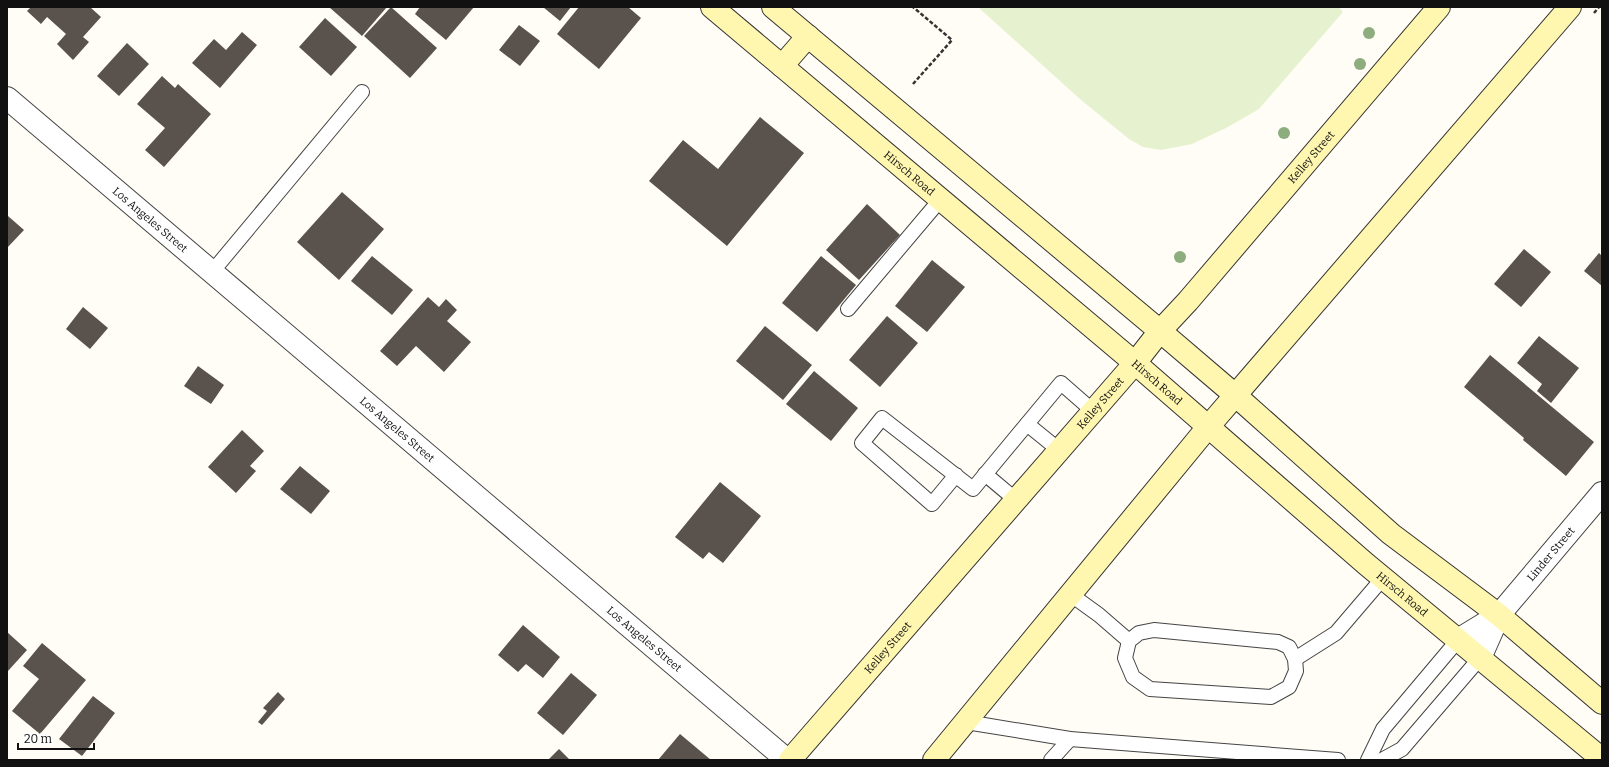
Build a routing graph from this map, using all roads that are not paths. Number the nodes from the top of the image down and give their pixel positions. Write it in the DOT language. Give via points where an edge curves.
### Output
graph roads {
  1 [pos="712,7"];
  2 [pos="773,7"];
  3 [pos="1439,7"];
  4 [pos="1570,7"];
  5 [pos="808,36"];
  6 [pos="782,66"];
  7 [pos="362,92"];
  8 [pos="7,98"];
  9 [pos="940,200"];
  10 [pos="212,272"];
  11 [pos="848,309"];
  12 [pos="1160,331"];
  13 [pos="1135,363"];
  14 [pos="1235,395"];
  15 [pos="1093,411"];
  16 [pos="1027,424"];
  17 [pos="1208,427"];
  18 [pos="1059,450"];
  19 [pos="985,474"];
  20 [pos="956,475"];
  21 [pos="1602,493"];
  22 [pos="1016,500"];
  23 [pos="1382,578"];
  24 [pos="1070,594"];
  25 [pos="1499,615"];
  26 [pos="1458,640"];
  27 [pos="1129,641"];
  28 [pos="1480,658"];
  29 [pos="1295,659"];
  30 [pos="1602,703"];
  31 [pos="966,722"];
  32 [pos="1070,739"];
  33 [pos="1602,759"];
  34 [pos="787,760"];
  35 [pos="790,760"];
  36 [pos="934,760"];
  37 [pos="1051,760"];
  38 [pos="1338,760"];
  39 [pos="1368,760"];
  40 [pos="1382,760"];
  1 -- 6 [label="main road, Hirsch Road"];
  2 -- 5 [label="main road"];
  3 -- 12 [label="main road, Kelley Street"];
  4 -- 14 [label="main road"];
  5 -- 6 [label="main road"];
  5 -- 12 [label="main road"];
  6 -- 9 [label="main road, Hirsch Road"];
  7 -- 10 [label="lane"];
  8 -- 10 [label="street, Los Angeles Street"];
  9 -- 11 [label="lane"];
  9 -- 13 [label="main road, Hirsch Road"];
  10 -- 34 [label="street, Los Angeles Street"];
  12 -- 13 [label="main road, Kelley Street"];
  12 -- 14 [label="main road"];
  13 -- 15 [label="main road, Kelley Street"];
  13 -- 17 [label="main road, Hirsch Road"];
  14 -- 17 [label="main road"];
  14 -- 25 [label="main road" via="1391,534"];
  15 -- 16 [label="lane" via="1061,382"];
  15 -- 18 [label="main road, Kelley Street"];
  16 -- 18 [label="lane"];
  16 -- 19 [label="lane"];
  17 -- 23 [label="main road, Hirsch Road"];
  17 -- 24 [label="main road"];
  18 -- 22 [label="main road, Kelley Street"];
  19 -- 20 [label="lane" via="973,489"];
  19 -- 22 [label="lane"];
  20 -- 20 [label="lane" via="882,418 862,443 932,504"];
  21 -- 25 [label="street, Linder Street"];
  22 -- 35 [label="main road, Kelley Street"];
  23 -- 26 [label="main road, Hirsch Road"];
  23 -- 29 [label="lane" via="1336,633"];
  24 -- 27 [label="lane"];
  24 -- 31 [label="main road"];
  25 -- 26 [label="street, Linder Street"];
  25 -- 28 [label="street, Linder Street"];
  25 -- 30 [label="main road"];
  26 -- 28 [label="main road, Hirsch Road"];
  26 -- 39 [label="lane" via="1383,729"];
  27 -- 29 [label="lane" via="1140,633 1154,630 1278,642 1289,647"];
  27 -- 29 [label="lane" via="1125,658 1132,677 1150,689 1271,697 1289,687 1296,671"];
  28 -- 33 [label="main road, Hirsch Road"];
  28 -- 40 [label="lane" via="1402,749"];
  31 -- 32 [label="lane"];
  31 -- 36 [label="main road"];
  32 -- 37 [label="lane"];
  32 -- 38 [label="lane"];
}
